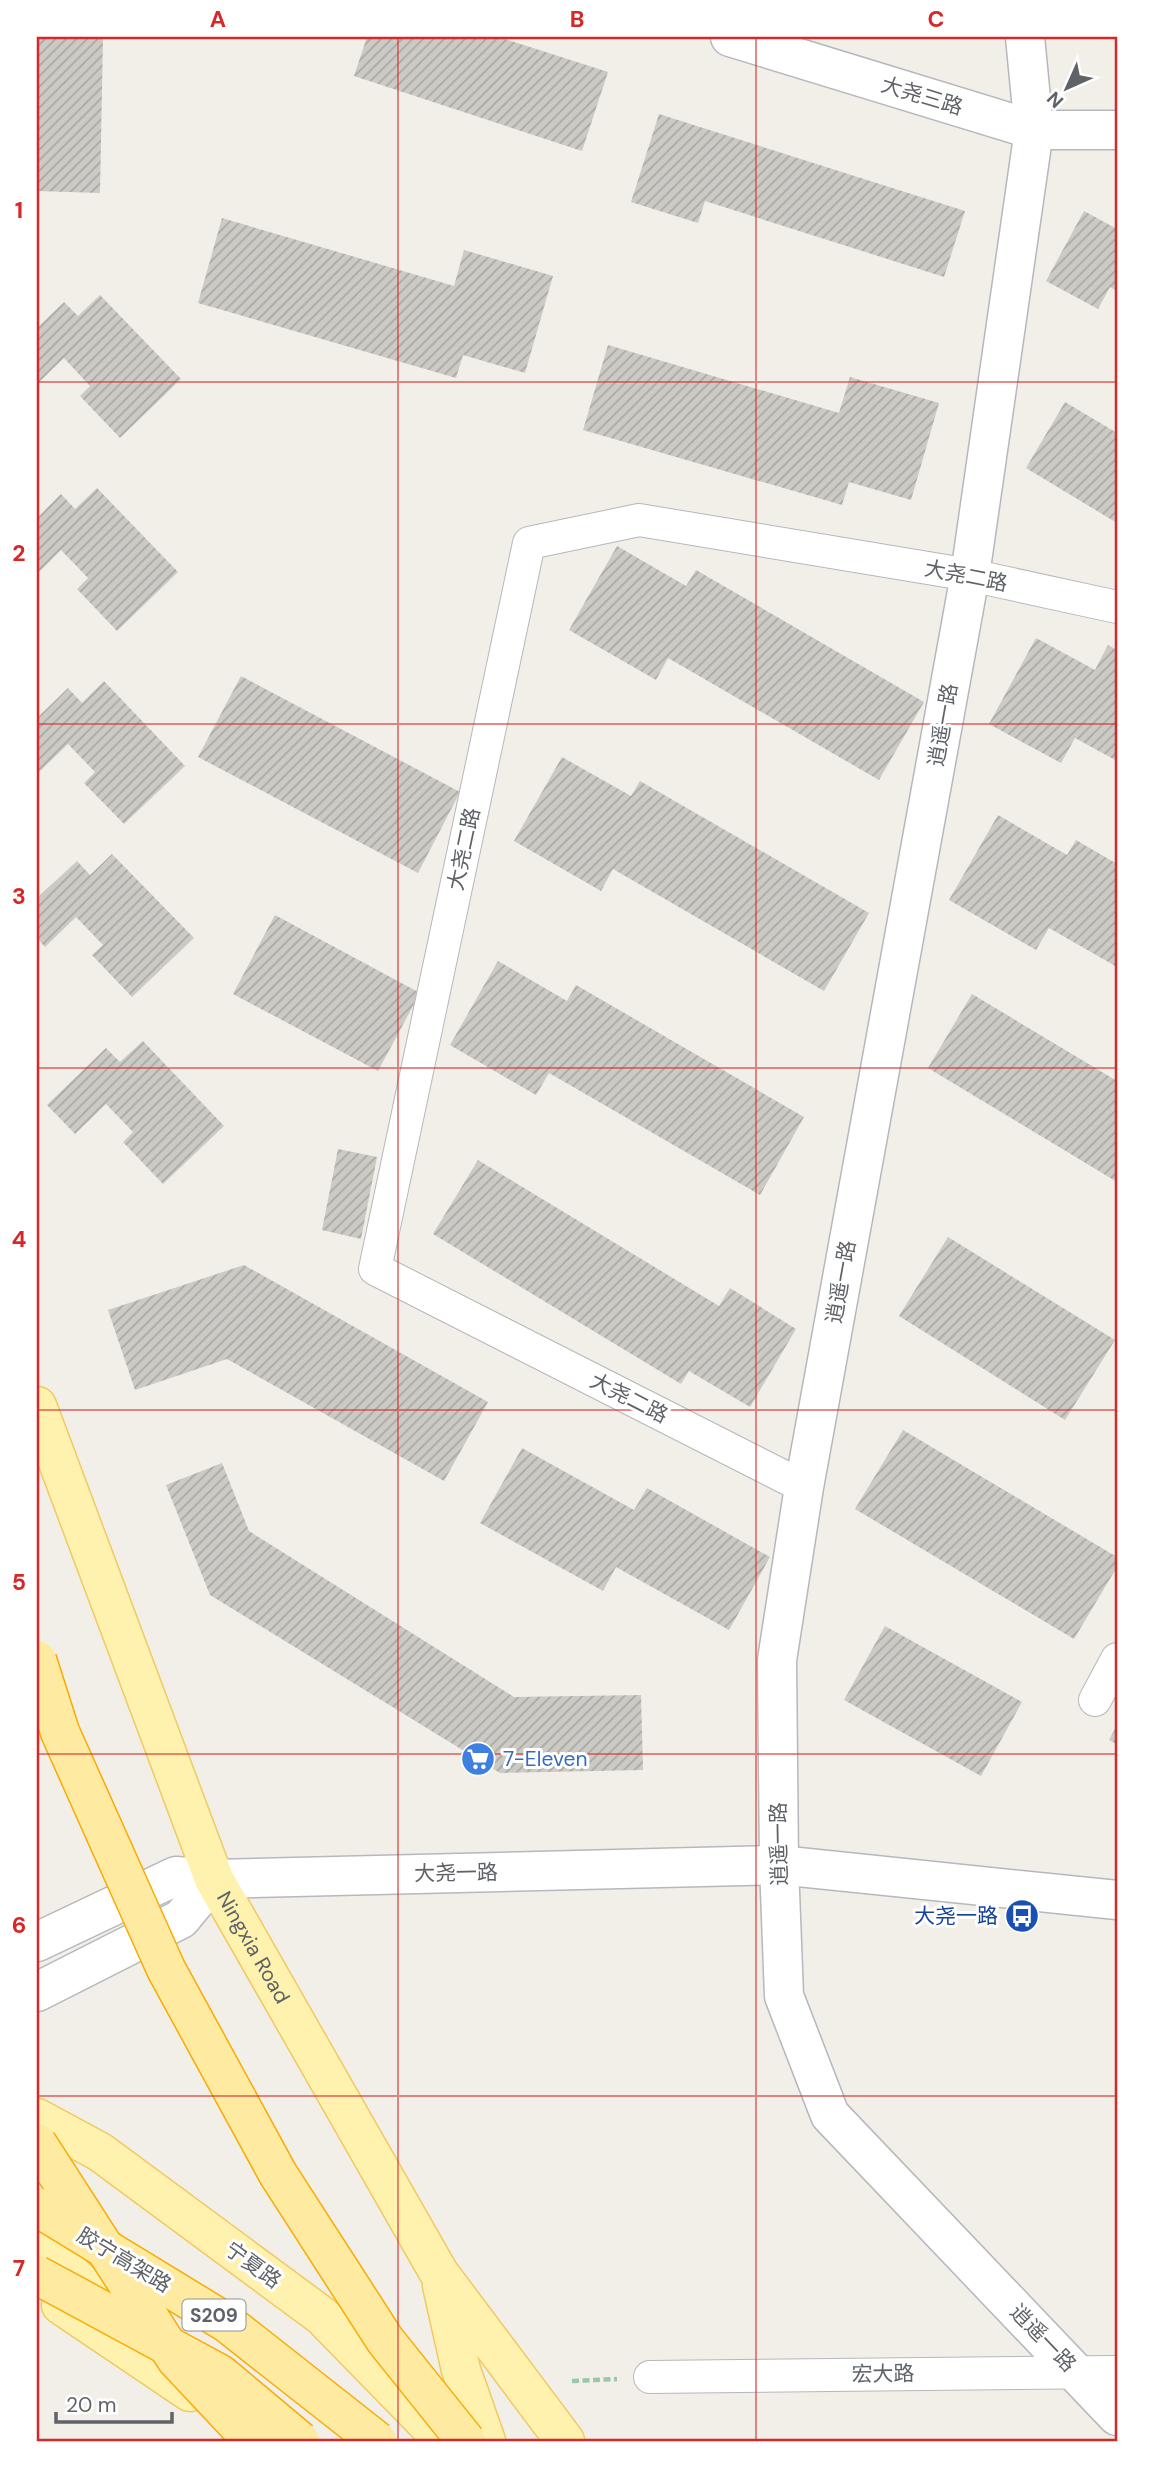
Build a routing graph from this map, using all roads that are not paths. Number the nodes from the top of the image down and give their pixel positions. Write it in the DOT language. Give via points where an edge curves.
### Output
graph roads {
  1 [pos="730,37"];
  2 [pos="1025,37"];
  3 [pos="1034,130"];
  4 [pos="1117,130"];
  5 [pos="970,575"];
  6 [pos="1117,607"];
  7 [pos="37,1406"];
  8 [pos="804,1487"];
  9 [pos="1117,1659"];
  10 [pos="37,1660"];
  11 [pos="1095,1700"];
  12 [pos="779,1865"];
  13 [pos="214,1879"];
  14 [pos="1117,1900"];
  15 [pos="37,1942"];
  16 [pos="37,1992"];
  17 [pos="37,2118"];
  18 [pos="37,2143"];
  19 [pos="37,2207"];
  20 [pos="37,2238"];
  21 [pos="439,2273"];
  22 [pos="37,2275"];
  23 [pos="37,2291"];
  24 [pos="1074,2371"];
  25 [pos="1117,2372"];
  26 [pos="650,2377"];
  27 [pos="190,2392"];
  28 [pos="1117,2416"];
  29 [pos="253,2441"];
  30 [pos="300,2441"];
  31 [pos="377,2441"];
  32 [pos="444,2441"];
  33 [pos="466,2441"];
  34 [pos="486,2441"];
  35 [pos="565,2441"];
  1 -- 3 [label="street, 大尧三路"];
  2 -- 3 [label="street, 逍遥一路"];
  3 -- 4 [label="street, 大尧三路"];
  3 -- 5 [label="street, 逍遥一路"];
  5 -- 6 [label="street, 大尧二路"];
  5 -- 8 [label="street, 逍遥一路"];
  5 -- 8 [label="street, 大尧二路" via="639,520 529,543 375,1269"];
  7 -- 13 [label="main road, Ningxia Road"];
  8 -- 12 [label="street, 逍遥一路" via="777,1660"];
  9 -- 11 [label="street"];
  10 -- 33 [label="highway, bridge" via="60,1731 166,1969 271,2162 385,2340"];
  12 -- 13 [label="street, 大尧一路"];
  12 -- 14 [label="street, 大尧一路"];
  12 -- 24 [label="street, 逍遥一路" via="784,1996 830,2115"];
  13 -- 15 [label="street, 大尧一路" via="176,1876"];
  13 -- 16 [label="street" via="181,1919"];
  13 -- 21 [label="main road, Ningxia Road"];
  17 -- 32 [label="main road, 宁夏路" via="100,2152 322,2316"];
  18 -- 29 [label="highway, bridge" via="176,2359"];
  19 -- 31 [label="highway, 胶宁高架路 / S209, bridge" via="227,2323"];
  20 -- 27 [label="main road"];
  21 -- 34 [label="main road" via="461,2370"];
  21 -- 35 [label="main road, Ningxia Road"];
  22 -- 30 [label="highway, S209, bridge" via="220,2374"];
  23 -- 27 [label="main road"];
  24 -- 25 [label="street, 宏大路"];
  24 -- 26 [label="street, 宏大路"];
  24 -- 28 [label="street, 逍遥一路"];
  27 -- 29 [label="main road"];
}
